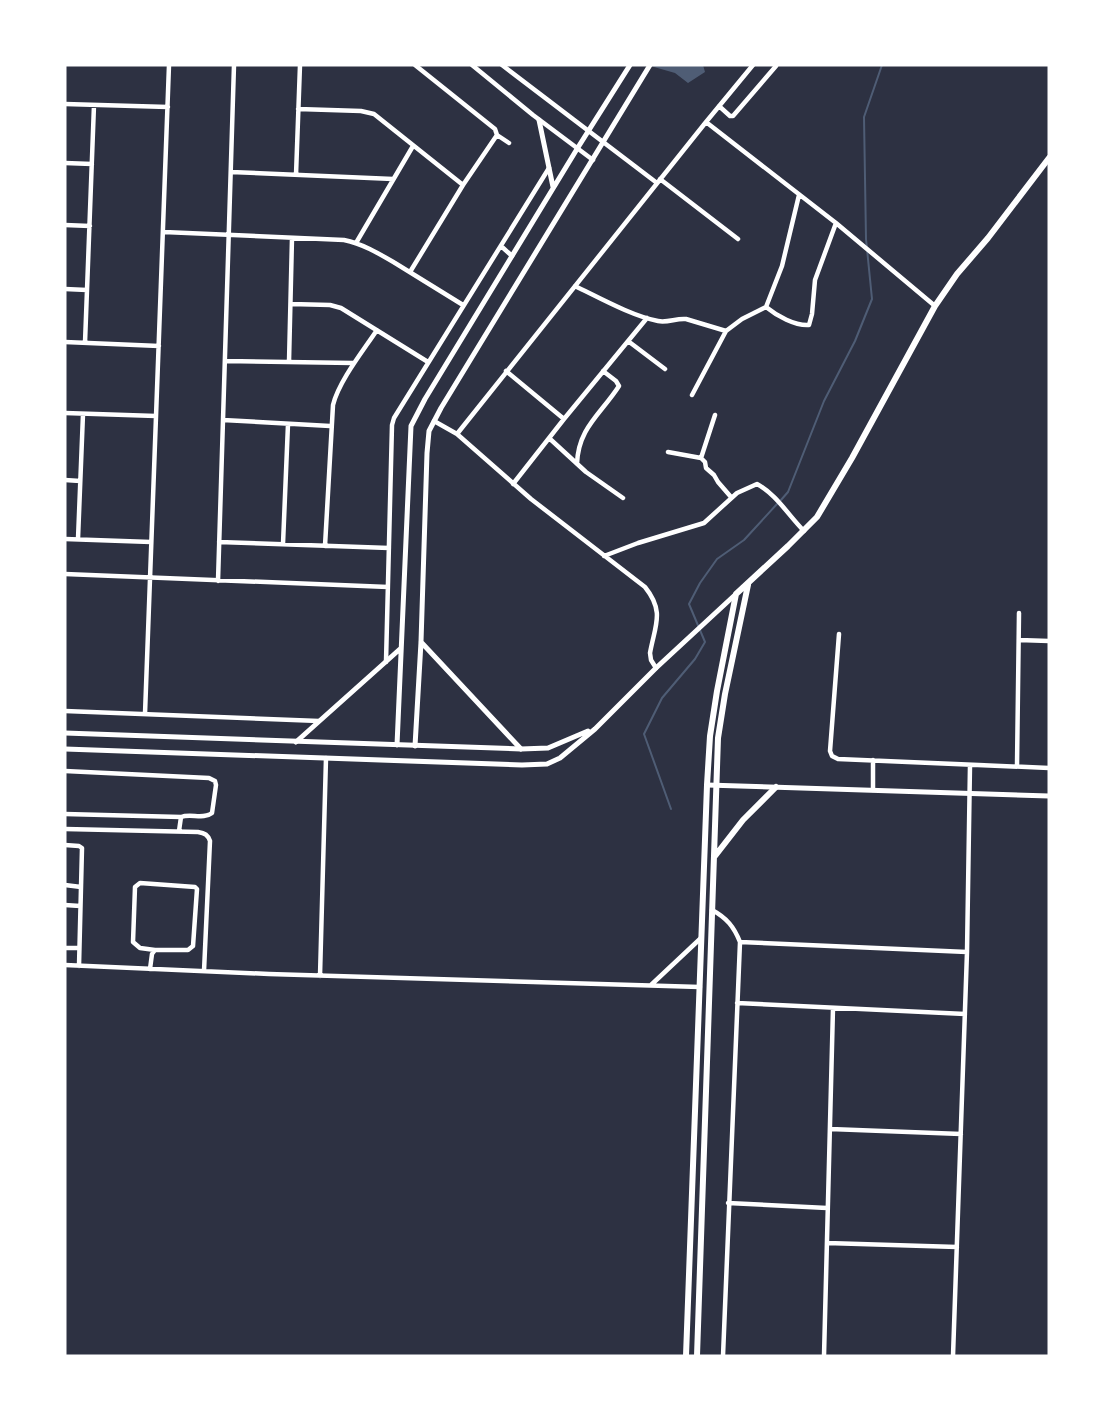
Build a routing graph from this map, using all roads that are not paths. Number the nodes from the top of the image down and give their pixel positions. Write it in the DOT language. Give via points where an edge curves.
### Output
graph roads {
  1 [pos="169,65"];
  2 [pos="234,65"];
  3 [pos="300,65"];
  4 [pos="415,65"];
  5 [pos="472,65"];
  6 [pos="502,65"];
  7 [pos="630,65"];
  8 [pos="650,65"];
  9 [pos="753,65"];
  10 [pos="776,66"];
  11 [pos="65,104"];
  12 [pos="94,105"];
  13 [pos="719,106"];
  14 [pos="168,107"];
  15 [pos="298,109"];
  16 [pos="539,120"];
  17 [pos="706,122"];
  18 [pos="588,131"];
  19 [pos="497,135"];
  20 [pos="603,142"];
  21 [pos="509,143"];
  22 [pos="413,146"];
  23 [pos="576,149"];
  24 [pos="1049,158"];
  25 [pos="593,160"];
  26 [pos="65,163"];
  27 [pos="92,164"];
  28 [pos="549,168"];
  29 [pos="231,173"];
  30 [pos="296,175"];
  31 [pos="393,179"];
  32 [pos="658,181"];
  33 [pos="463,185"];
  34 [pos="553,187"];
  35 [pos="799,195"];
  36 [pos="836,223"];
  37 [pos="65,225"];
  38 [pos="90,226"];
  39 [pos="164,232"];
  40 [pos="229,235"];
  41 [pos="292,238"];
  42 [pos="738,239"];
  43 [pos="356,243"];
  44 [pos="500,246"];
  45 [pos="512,256"];
  46 [pos="410,272"];
  47 [pos="575,286"];
  48 [pos="65,289"];
  49 [pos="87,290"];
  50 [pos="290,304"];
  51 [pos="463,305"];
  52 [pos="935,306"];
  53 [pos="766,307"];
  54 [pos="647,318"];
  55 [pos="377,330"];
  56 [pos="726,331"];
  57 [pos="628,341"];
  58 [pos="65,342"];
  59 [pos="85,343"];
  60 [pos="159,346"];
  61 [pos="225,361"];
  62 [pos="289,362"];
  63 [pos="428,362"];
  64 [pos="354,363"];
  65 [pos="665,369"];
  66 [pos="603,371"];
  67 [pos="506,372"];
  68 [pos="692,394"];
  69 [pos="65,413"];
  70 [pos="83,414"];
  71 [pos="715,415"];
  72 [pos="156,416"];
  73 [pos="564,418"];
  74 [pos="223,420"];
  75 [pos="434,421"];
  76 [pos="288,424"];
  77 [pos="330,426"];
  78 [pos="457,434"];
  79 [pos="549,438"];
  80 [pos="668,452"];
  81 [pos="701,458"];
  82 [pos="578,464"];
  83 [pos="65,480"];
  84 [pos="80,481"];
  85 [pos="513,484"];
  86 [pos="731,497"];
  87 [pos="623,498"];
  88 [pos="804,531"];
  89 [pos="65,539"];
  90 [pos="78,539"];
  91 [pos="151,542"];
  92 [pos="219,542"];
  93 [pos="283,544"];
  94 [pos="325,546"];
  95 [pos="389,548"];
  96 [pos="604,556"];
  97 [pos="65,574"];
  98 [pos="150,578"];
  99 [pos="218,581"];
  100 [pos="749,583"];
  101 [pos="388,587"];
  102 [pos="736,594"];
  103 [pos="1019,613"];
  104 [pos="839,634"];
  105 [pos="1018,640"];
  106 [pos="1049,641"];
  107 [pos="421,642"];
  108 [pos="400,649"];
  109 [pos="386,662"];
  110 [pos="656,668"];
  111 [pos="65,711"];
  112 [pos="145,714"];
  113 [pos="321,721"];
  114 [pos="595,729"];
  115 [pos="65,733"];
  116 [pos="296,741"];
  117 [pos="397,745"];
  118 [pos="415,746"];
  119 [pos="65,749"];
  120 [pos="521,749"];
  121 [pos="326,758"];
  122 [pos="873,760"];
  123 [pos="970,765"];
  124 [pos="1017,766"];
  125 [pos="1049,768"];
  126 [pos="65,771"];
  127 [pos="707,785"];
  128 [pos="716,785"];
  129 [pos="776,787"];
  130 [pos="873,790"];
  131 [pos="968,793"];
  132 [pos="1049,796"];
  133 [pos="65,814"];
  134 [pos="181,817"];
  135 [pos="65,829"];
  136 [pos="179,831"];
  137 [pos="65,845"];
  138 [pos="713,858"];
  139 [pos="65,885"];
  140 [pos="81,887"];
  141 [pos="65,905"];
  142 [pos="80,906"];
  143 [pos="712,910"];
  144 [pos="701,938"];
  145 [pos="740,942"];
  146 [pos="65,947"];
  147 [pos="79,948"];
  148 [pos="155,950"];
  149 [pos="967,952"];
  150 [pos="65,965"];
  151 [pos="79,966"];
  152 [pos="150,969"];
  153 [pos="204,971"];
  154 [pos="320,976"];
  155 [pos="651,986"];
  156 [pos="700,987"];
  157 [pos="709,987"];
  158 [pos="737,1003"];
  159 [pos="833,1008"];
  160 [pos="965,1014"];
  161 [pos="830,1129"];
  162 [pos="961,1134"];
  163 [pos="728,1203"];
  164 [pos="827,1208"];
  165 [pos="827,1243"];
  166 [pos="957,1247"];
  167 [pos="687,1356"];
  168 [pos="698,1356"];
  169 [pos="723,1356"];
  170 [pos="824,1356"];
  171 [pos="953,1356"];
  1 -- 14 [label="street"];
  2 -- 29 [label="street"];
  3 -- 15 [label="street"];
  4 -- 19 [label="street"];
  5 -- 16 [label="street"];
  6 -- 18 [label="street"];
  7 -- 18 [label="street"];
  8 -- 20 [label="street"];
  9 -- 13 [label="street"];
  10 -- 13 [label="street" via="733,116"];
  11 -- 12 [label="street"];
  12 -- 14 [label="street"];
  12 -- 27 [label="street"];
  13 -- 17 [label="street"];
  14 -- 39 [label="street"];
  15 -- 22 [label="street" via="374,114"];
  15 -- 30 [label="street"];
  16 -- 23 [label="street"];
  16 -- 28 [label="street"];
  17 -- 32 [label="street"];
  17 -- 35 [label="street"];
  18 -- 20 [label="street"];
  18 -- 23 [label="street"];
  19 -- 21 [label="street"];
  19 -- 33 [label="street"];
  20 -- 25 [label="street"];
  20 -- 32 [label="street"];
  22 -- 31 [label="street"];
  22 -- 33 [label="street"];
  23 -- 25 [label="street"];
  23 -- 34 [label="street"];
  24 -- 52 [label="main road"];
  25 -- 75 [label="street"];
  26 -- 27 [label="street"];
  27 -- 38 [label="street"];
  28 -- 34 [label="street"];
  28 -- 44 [label="street"];
  29 -- 30 [label="street"];
  29 -- 40 [label="street"];
  30 -- 31 [label="street"];
  31 -- 43 [label="street"];
  32 -- 42 [label="street"];
  32 -- 47 [label="street"];
  33 -- 46 [label="street"];
  34 -- 45 [label="street"];
  35 -- 36 [label="street"];
  35 -- 53 [label="street" via="782,266"];
  36 -- 52 [label="street"];
  36 -- 53 [label="street" via="815,280 809,325 785,319"];
  37 -- 38 [label="street"];
  38 -- 49 [label="street"];
  39 -- 40 [label="street"];
  39 -- 60 [label="street"];
  40 -- 41 [label="street"];
  40 -- 61 [label="street"];
  41 -- 43 [label="street"];
  41 -- 50 [label="street"];
  43 -- 46 [label="street"];
  44 -- 45 [label="street"];
  44 -- 51 [label="street"];
  45 -- 108 [label="street" via="411,426"];
  46 -- 51 [label="street"];
  47 -- 54 [label="street"];
  47 -- 67 [label="street"];
  48 -- 49 [label="street"];
  49 -- 59 [label="street"];
  50 -- 55 [label="street" via="335,306"];
  50 -- 62 [label="street"];
  51 -- 63 [label="street"];
  52 -- 88 [label="main road" via="830,497"];
  53 -- 56 [label="street"];
  54 -- 56 [label="street" via="666,322 681,318"];
  54 -- 57 [label="street"];
  55 -- 63 [label="street"];
  55 -- 64 [label="street"];
  56 -- 68 [label="street"];
  57 -- 65 [label="street"];
  57 -- 66 [label="street"];
  58 -- 59 [label="street"];
  59 -- 60 [label="street"];
  60 -- 72 [label="street"];
  61 -- 62 [label="street"];
  61 -- 74 [label="street"];
  62 -- 64 [label="street"];
  63 -- 95 [label="street" via="392,425"];
  64 -- 77 [label="street" via="334,399"];
  66 -- 73 [label="street"];
  66 -- 82 [label="street" via="619,386 587,426"];
  67 -- 73 [label="street"];
  67 -- 78 [label="street"];
  69 -- 70 [label="street"];
  70 -- 72 [label="street"];
  70 -- 84 [label="street"];
  71 -- 81 [label="street"];
  72 -- 91 [label="street"];
  73 -- 79 [label="street"];
  74 -- 76 [label="street"];
  74 -- 92 [label="street"];
  75 -- 78 [label="street"];
  75 -- 107 [label="street" via="427,453"];
  76 -- 77 [label="street"];
  76 -- 93 [label="street"];
  77 -- 94 [label="street"];
  78 -- 85 [label="street"];
  79 -- 82 [label="street"];
  79 -- 85 [label="street"];
  80 -- 81 [label="street"];
  81 -- 86 [label="street"];
  82 -- 87 [label="street"];
  83 -- 84 [label="street"];
  84 -- 90 [label="street"];
  85 -- 96 [label="street"];
  86 -- 88 [label="street" via="760,485"];
  86 -- 96 [label="street" via="704,523"];
  88 -- 100 [label="main road"];
  89 -- 90 [label="street"];
  90 -- 91 [label="street"];
  91 -- 98 [label="street"];
  92 -- 93 [label="street"];
  92 -- 99 [label="street"];
  93 -- 94 [label="street"];
  94 -- 95 [label="street"];
  95 -- 101 [label="street"];
  96 -- 110 [label="street" via="645,587 656,603 659,615 650,653"];
  97 -- 98 [label="street"];
  98 -- 99 [label="street"];
  98 -- 112 [label="street"];
  99 -- 101 [label="street"];
  100 -- 102 [label="main road"];
  100 -- 128 [label="main road" via="725,694"];
  101 -- 109 [label="street"];
  102 -- 110 [label="street"];
  102 -- 127 [label="main road" via="710,736"];
  103 -- 105 [label="street"];
  104 -- 122 [label="street" via="831,754 838,759"];
  105 -- 106 [label="street"];
  105 -- 124 [label="street"];
  107 -- 118 [label="street"];
  107 -- 120 [label="street"];
  108 -- 109 [label="street"];
  108 -- 117 [label="street"];
  109 -- 113 [label="street"];
  110 -- 114 [label="street"];
  111 -- 112 [label="street"];
  112 -- 113 [label="street"];
  113 -- 116 [label="street"];
  114 -- 120 [label="street" via="548,748"];
  114 -- 121 [label="street" via="547,764"];
  115 -- 116 [label="street"];
  116 -- 117 [label="street"];
  117 -- 118 [label="street"];
  118 -- 120 [label="street"];
  119 -- 121 [label="street"];
  121 -- 154 [label="street"];
  122 -- 123 [label="street"];
  122 -- 130 [label="street"];
  123 -- 124 [label="street"];
  123 -- 131 [label="street"];
  124 -- 125 [label="street"];
  126 -- 134 [label="street" via="215,781 212,813"];
  127 -- 128 [label="street"];
  127 -- 144 [label="main road"];
  128 -- 129 [label="street"];
  128 -- 138 [label="main road"];
  129 -- 130 [label="street"];
  129 -- 138 [label="main road"];
  130 -- 131 [label="street"];
  131 -- 132 [label="street"];
  131 -- 149 [label="street"];
  133 -- 134 [label="street"];
  134 -- 136 [label="street"];
  135 -- 136 [label="street"];
  136 -- 153 [label="street" via="204,832 210,841"];
  137 -- 140 [label="street" via="82,848"];
  138 -- 143 [label="main road"];
  139 -- 140 [label="street"];
  140 -- 142 [label="street"];
  141 -- 142 [label="street"];
  142 -- 147 [label="street"];
  143 -- 145 [label="street" via="729,921"];
  143 -- 157 [label="main road"];
  144 -- 155 [label="street"];
  144 -- 156 [label="main road"];
  145 -- 149 [label="street"];
  145 -- 158 [label="street"];
  146 -- 147 [label="street"];
  147 -- 151 [label="street"];
  148 -- 148 [label="street" via="193,946 195,887 140,883 135,887 133,942"];
  148 -- 152 [label="street"];
  149 -- 160 [label="street"];
  150 -- 151 [label="street"];
  151 -- 152 [label="street"];
  152 -- 153 [label="street"];
  153 -- 154 [label="street"];
  154 -- 155 [label="street"];
  155 -- 156 [label="street"];
  156 -- 157 [label="main road"];
  156 -- 167 [label="main road"];
  157 -- 168 [label="main road"];
  158 -- 159 [label="street"];
  158 -- 163 [label="street"];
  159 -- 160 [label="street"];
  159 -- 161 [label="street"];
  160 -- 162 [label="street"];
  161 -- 162 [label="street"];
  161 -- 164 [label="street"];
  162 -- 166 [label="street"];
  163 -- 164 [label="street"];
  163 -- 169 [label="street"];
  164 -- 165 [label="street"];
  165 -- 166 [label="street"];
  165 -- 170 [label="street"];
  166 -- 171 [label="street"];
}
